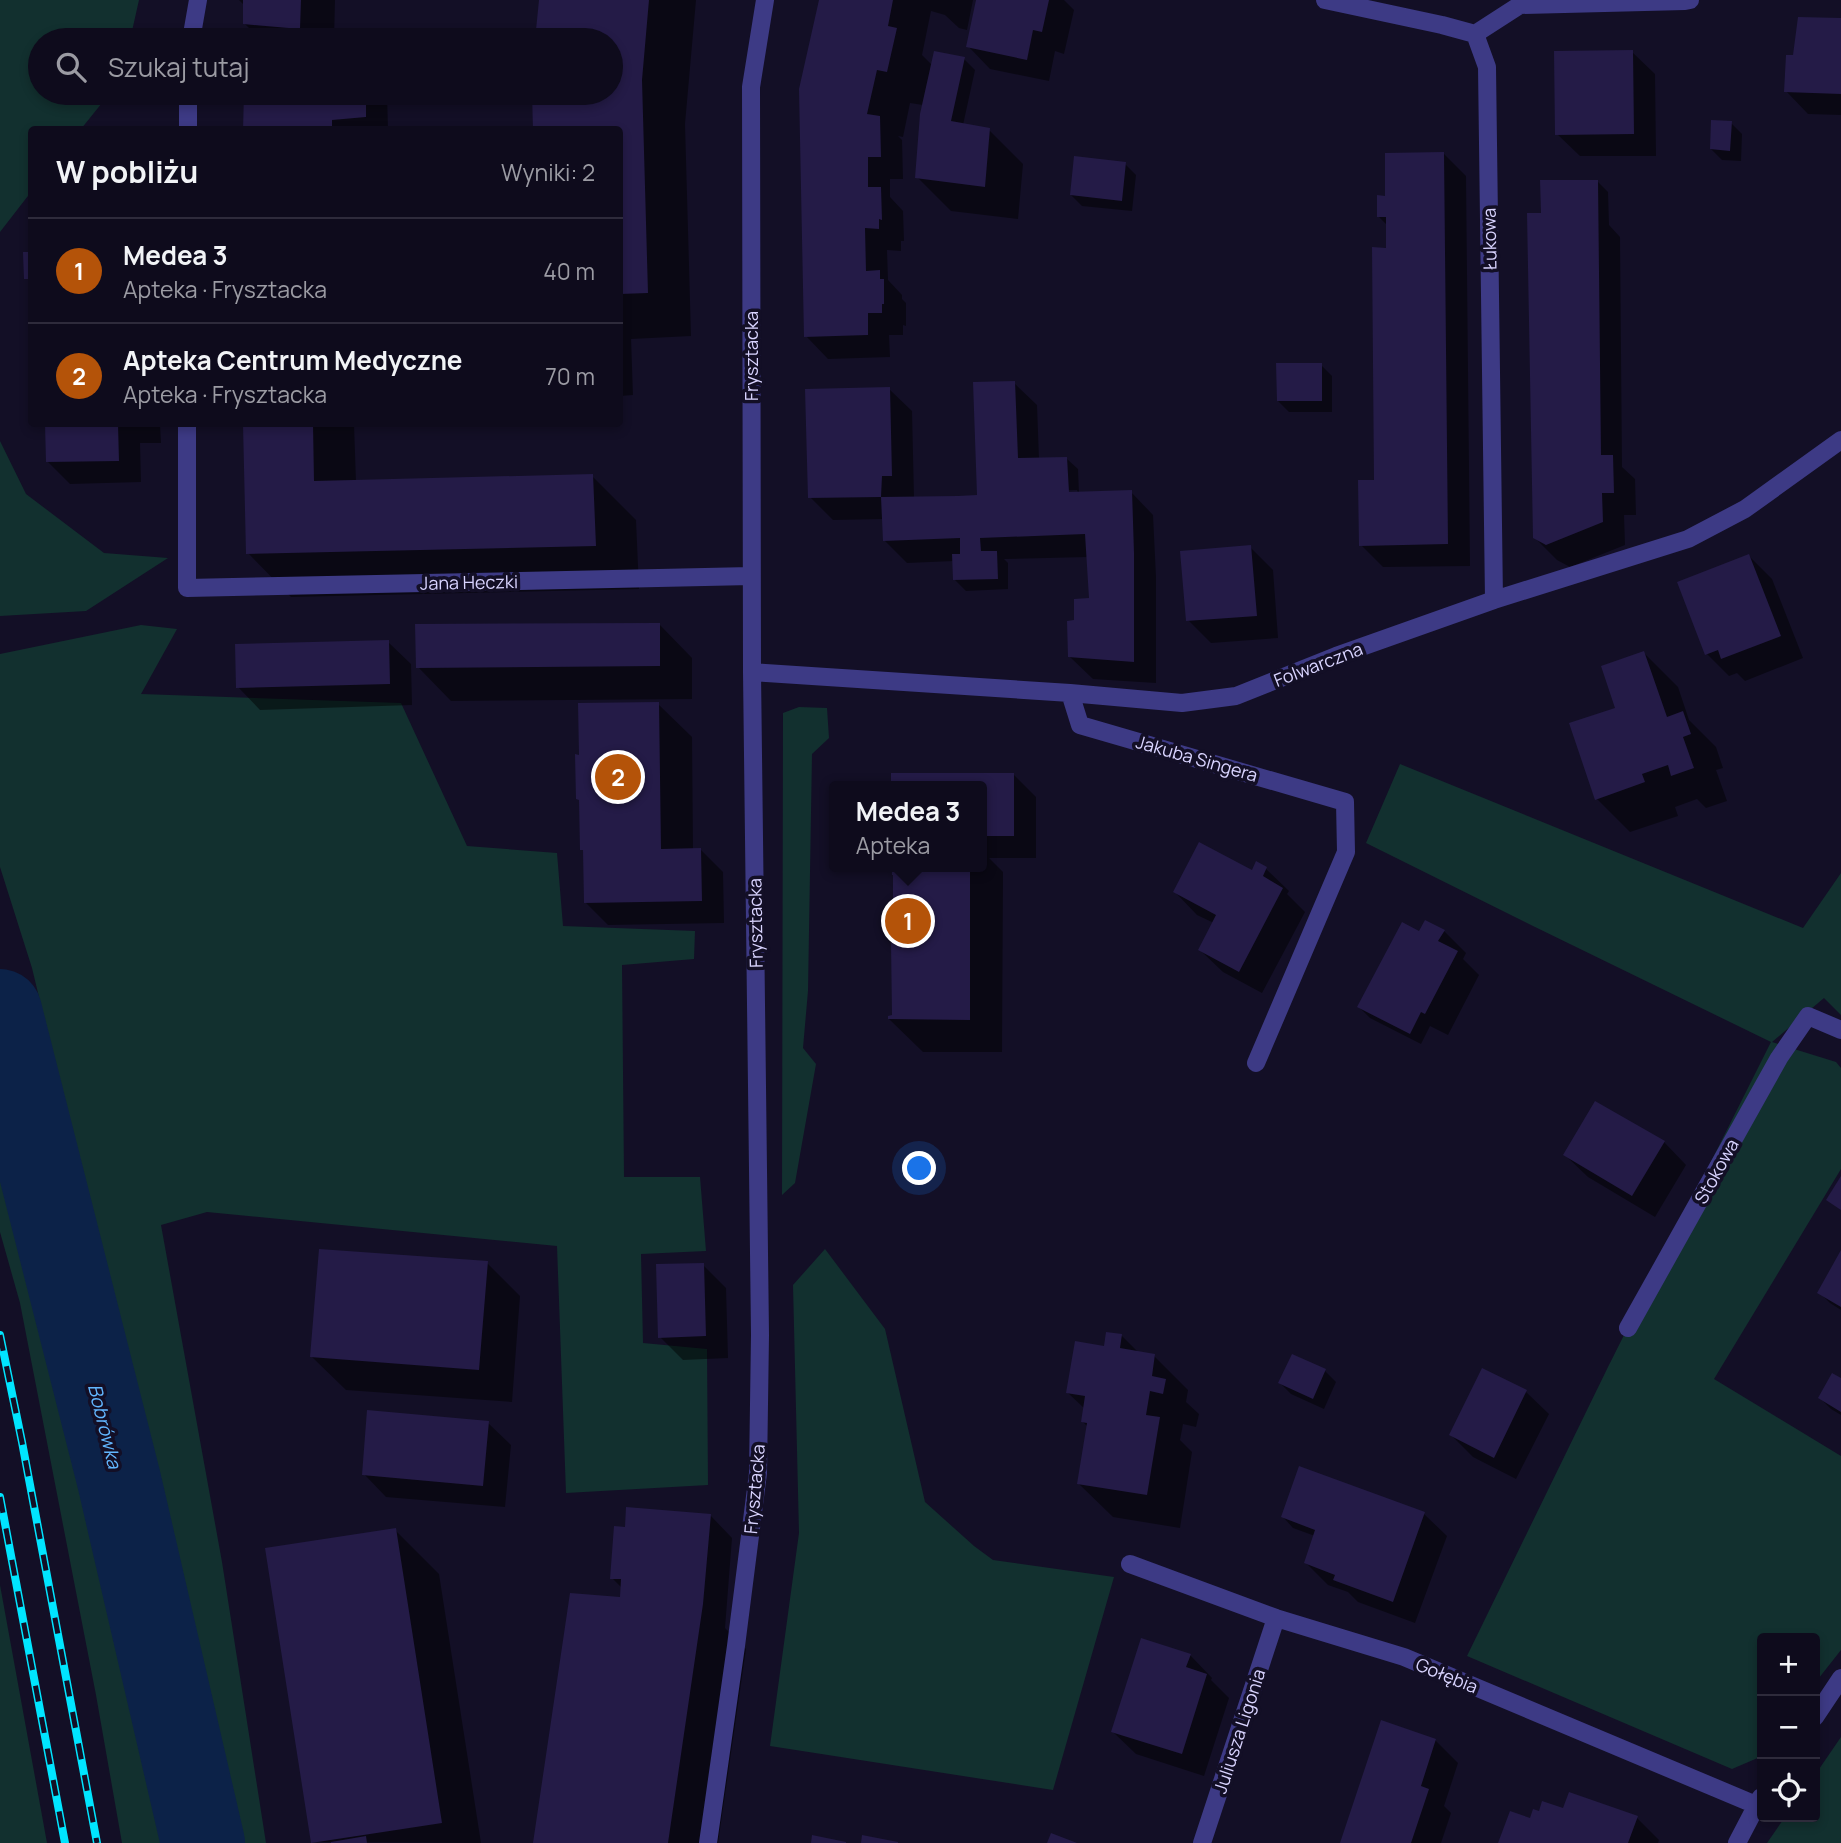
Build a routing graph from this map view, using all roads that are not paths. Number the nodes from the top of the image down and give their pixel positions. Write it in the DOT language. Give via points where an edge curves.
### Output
graph roads {
  1 [pos="198,0"];
  2 [pos="765,0"];
  3 [pos="1325,0"];
  4 [pos="1690,0"];
  5 [pos="193,28"];
  6 [pos="1475,33"];
  7 [pos="188,105"];
  8 [pos="188,126"];
  9 [pos="187,427"];
  10 [pos="1841,440"];
  11 [pos="751,576"];
  12 [pos="1494,600"];
  13 [pos="752,672"];
  14 [pos="1070,693"];
  15 [pos="1841,1030"];
  16 [pos="1256,1063"];
  17 [pos="1628,1328"];
  18 [pos="1130,1564"];
  19 [pos="1276,1618"];
  20 [pos="1841,1678"];
  21 [pos="1820,1710"];
  22 [pos="1757,1799"];
  23 [pos="1757,1804"];
  24 [pos="708,1843"];
  25 [pos="1202,1843"];
  26 [pos="1737,1843"];
  1 -- 5 [label="street"];
  2 -- 11 [label="street, Frysztacka" via="751,87"];
  3 -- 6 [label="street"];
  4 -- 6 [label="street" via="1520,5"];
  6 -- 12 [label="street, Łukowa" via="1487,67"];
  7 -- 8 [label="street"];
  9 -- 11 [label="street, Jana Heczki" via="187,588"];
  10 -- 12 [label="street, Folwarczna" via="1745,509 1688,539"];
  11 -- 13 [label="street, Frysztacka"];
  12 -- 14 [label="street, Folwarczna" via="1236,696 1182,703"];
  13 -- 14 [label="street, Folwarczna"];
  13 -- 24 [label="street, Frysztacka" via="758,1473"];
  14 -- 16 [label="street, Jakuba Singera" via="1080,725 1345,802 1346,852"];
  15 -- 17 [label="street, Stokowa" via="1808,1016 1779,1058"];
  18 -- 19 [label="street, Gołębia"];
  19 -- 22 [label="street, Gołębia" via="1404,1657"];
  19 -- 25 [label="street, Juliusza Ligonia"];
  20 -- 21 [label="street"];
  23 -- 26 [label="street"];
}
